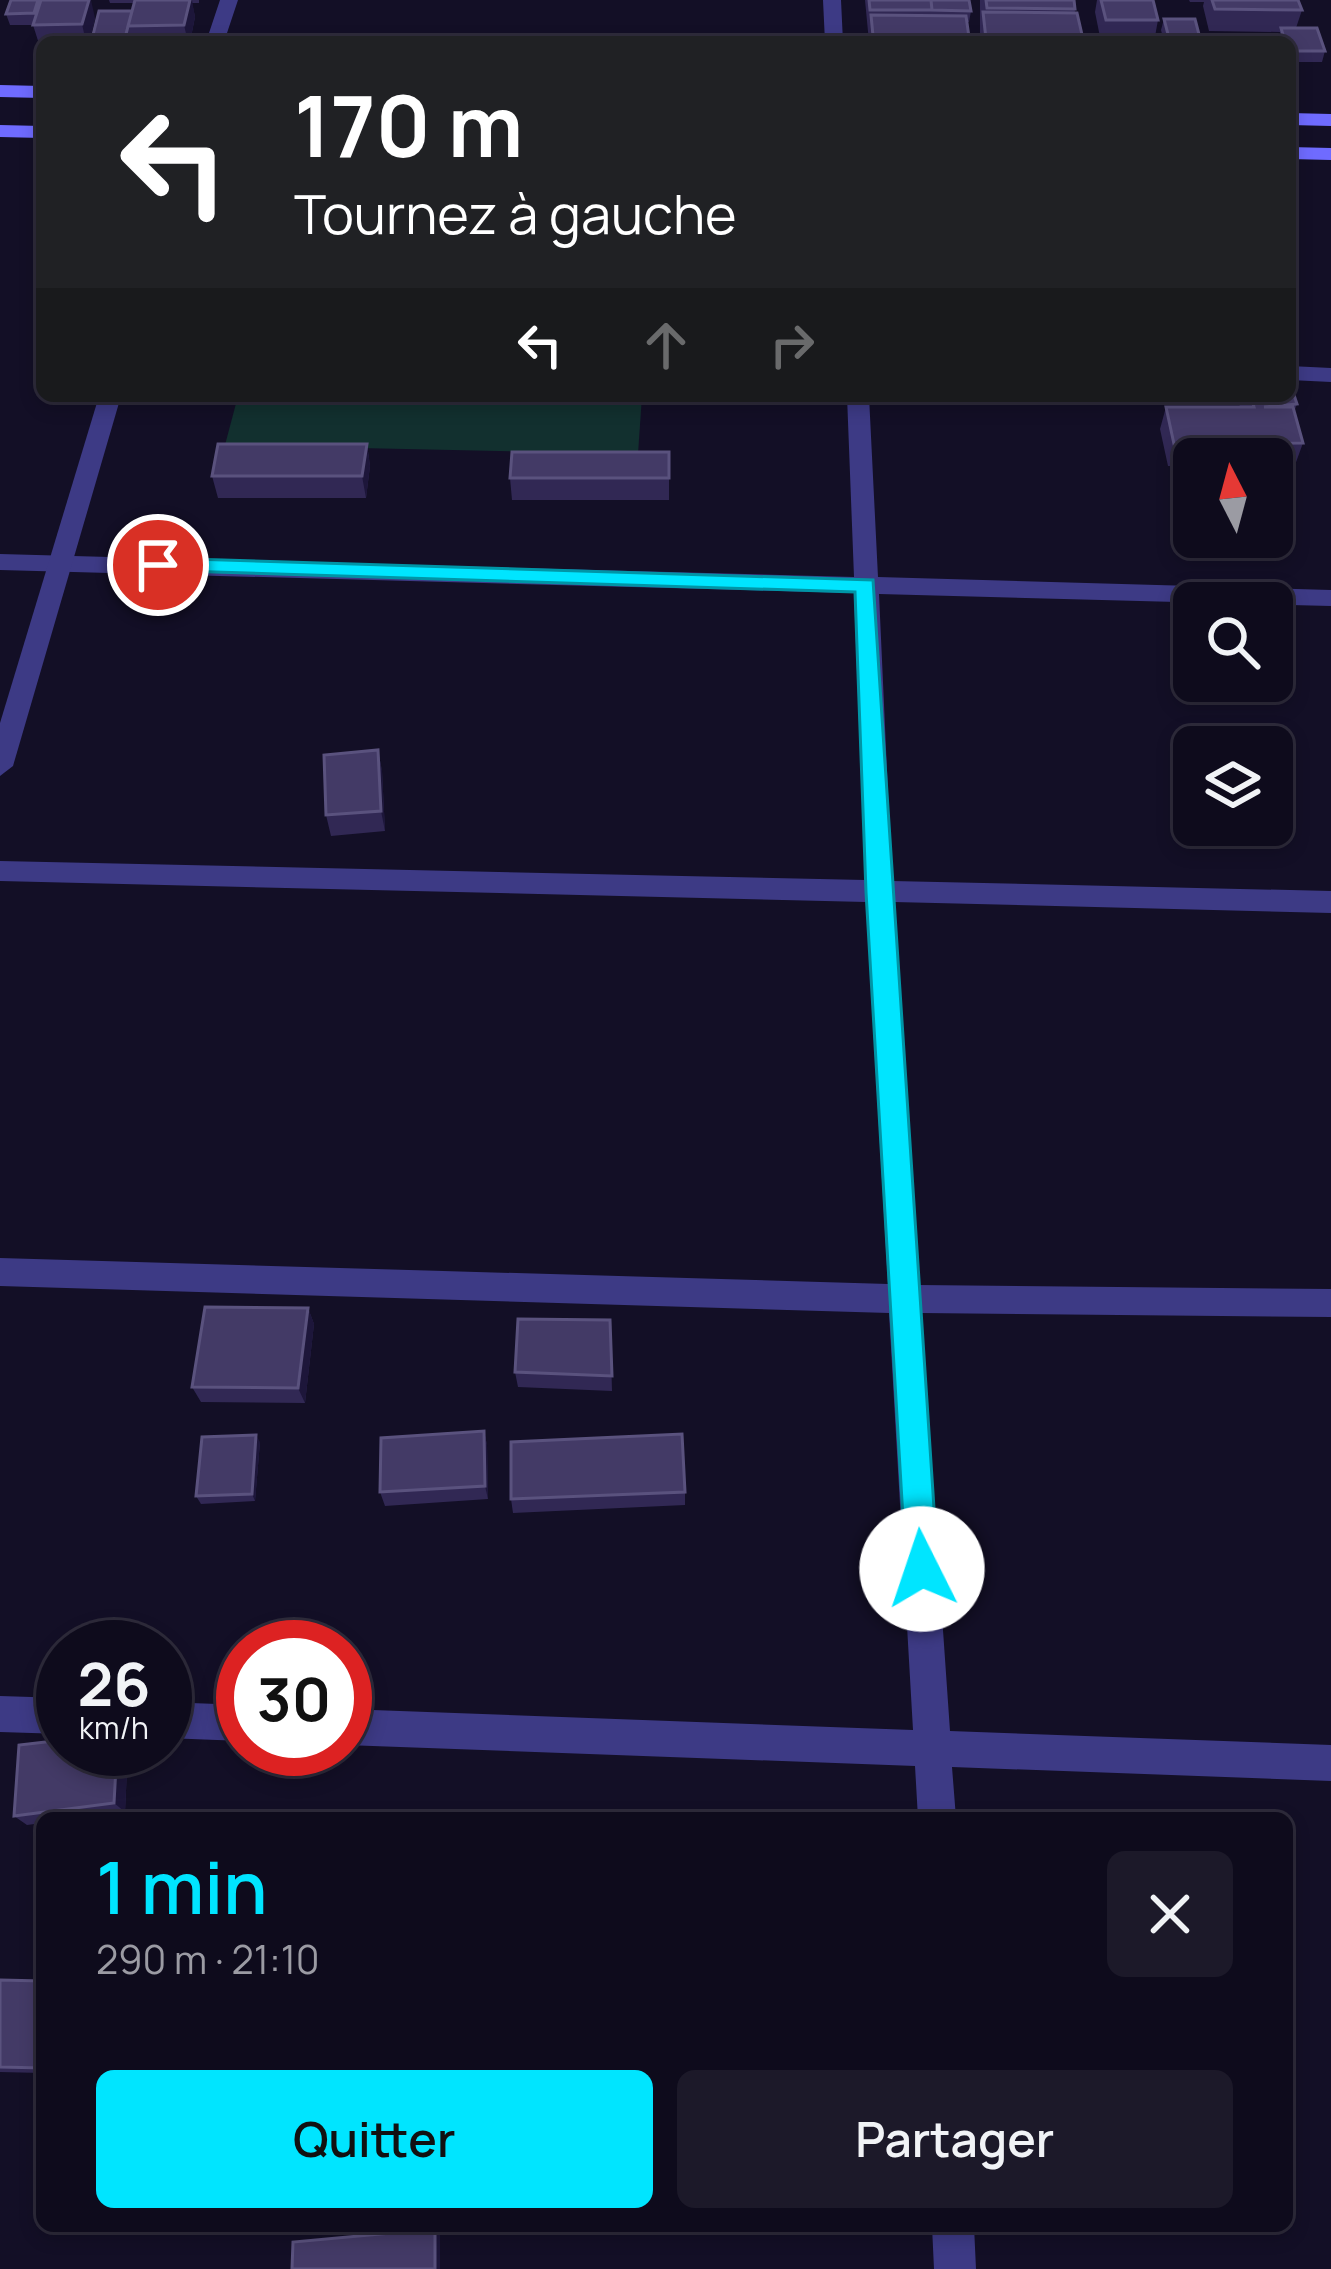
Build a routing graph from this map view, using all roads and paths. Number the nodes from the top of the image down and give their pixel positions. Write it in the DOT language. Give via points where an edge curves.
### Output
graph roads {
  1 [pos="230,0"];
  2 [pos="832,0"];
  3 [pos="217,36"];
  4 [pos="834,36"];
  5 [pos="0,91"];
  6 [pos="36,92"];
  7 [pos="1296,119"];
  8 [pos="1331,121"];
  9 [pos="0,131"];
  10 [pos="36,132"];
  11 [pos="1296,153"];
  12 [pos="1331,154"];
  13 [pos="1296,374"];
  14 [pos="1331,375"];
  15 [pos="108,402"];
  16 [pos="858,402"];
  17 [pos="0,562"];
  18 [pos="63,563"];
  19 [pos="866,585"];
  20 [pos="1331,598"];
  21 [pos="0,766"];
  22 [pos="0,871"];
  23 [pos="879,892"];
  24 [pos="1331,902"];
  25 [pos="0,1272"];
  26 [pos="903,1299"];
  27 [pos="1331,1303"];
  28 [pos="0,1714"];
  29 [pos="36,1715"];
  30 [pos="372,1728"];
  31 [pos="935,1749"];
  32 [pos="1331,1763"];
  33 [pos="938,1812"];
  34 [pos="953,2232"];
  35 [pos="955,2269"];
  1 -- 3 [label="street"];
  2 -- 4 [label="street"];
  5 -- 6 [label="main road"];
  7 -- 8 [label="main road"];
  9 -- 10 [label="main road"];
  11 -- 12 [label="main road"];
  13 -- 14 [label="street"];
  15 -- 18 [label="street"];
  16 -- 19 [label="street"];
  17 -- 18 [label="street"];
  18 -- 19 [label="street"];
  18 -- 21 [label="street"];
  19 -- 20 [label="street"];
  19 -- 23 [label="street"];
  22 -- 23 [label="street"];
  23 -- 24 [label="street"];
  23 -- 26 [label="street"];
  25 -- 26 [label="street"];
  26 -- 27 [label="street"];
  26 -- 31 [label="street"];
  28 -- 29 [label="street"];
  30 -- 31 [label="street"];
  31 -- 32 [label="street"];
  31 -- 33 [label="street"];
  34 -- 35 [label="street"];
}
